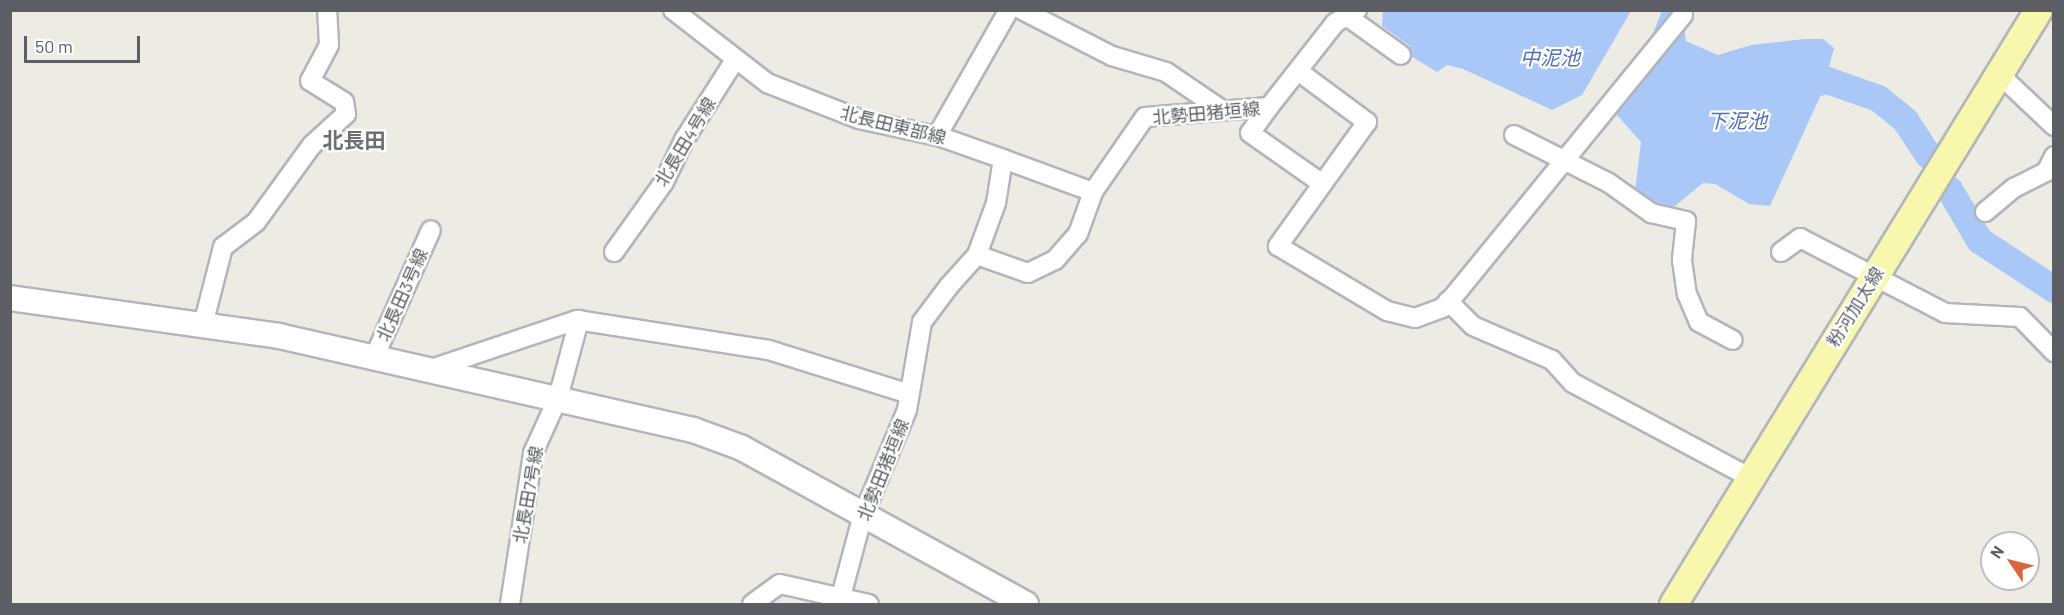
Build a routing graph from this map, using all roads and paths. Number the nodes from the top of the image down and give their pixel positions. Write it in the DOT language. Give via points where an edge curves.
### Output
graph roads {
  1 [pos="327,10"];
  2 [pos="673,10"];
  3 [pos="1009,10"];
  4 [pos="1022,10"];
  5 [pos="2038,10"];
  6 [pos="1353,14"];
  7 [pos="1683,15"];
  8 [pos="1401,55"];
  9 [pos="735,60"];
  10 [pos="1298,71"];
  11 [pos="1999,74"];
  12 [pos="1269,106"];
  13 [pos="1222,110"];
  14 [pos="2054,126"];
  15 [pos="1514,135"];
  16 [pos="937,136"];
  17 [pos="2054,156"];
  18 [pos="1003,159"];
  19 [pos="1563,161"];
  20 [pos="1320,182"];
  21 [pos="1093,192"];
  22 [pos="1985,212"];
  23 [pos="431,230"];
  24 [pos="614,252"];
  25 [pos="1781,252"];
  26 [pos="977,255"];
  27 [pos="1872,280"];
  28 [pos="10,298"];
  29 [pos="1448,301"];
  30 [pos="579,320"];
  31 [pos="203,325"];
  32 [pos="1733,340"];
  33 [pos="2054,352"];
  34 [pos="373,360"];
  35 [pos="428,370"];
  36 [pos="909,394"];
  37 [pos="558,398"];
  38 [pos="1751,478"];
  39 [pos="862,518"];
  40 [pos="840,602"];
  41 [pos="510,604"];
  42 [pos="752,604"];
  43 [pos="869,604"];
  44 [pos="1026,604"];
  45 [pos="1673,604"];
  1 -- 31 [label="street" via="328,45 310,81 344,102 346,114 312,145 256,222 222,247"];
  2 -- 9 [label="street, 北長田東部線"];
  3 -- 16 [label="street"];
  4 -- 13 [label="street" via="1112,56 1166,72"];
  5 -- 11 [label="main road, 粉河加太線"];
  6 -- 8 [label="street"];
  6 -- 10 [label="street, 北勢田猪垣線" via="1335,23"];
  7 -- 19 [label="street"];
  9 -- 16 [label="street, 北長田東部線" via="767,83 806,94 834,111"];
  9 -- 24 [label="street, 北長田4号線" via="684,140 664,182"];
  10 -- 12 [label="street, 北勢田猪垣線"];
  10 -- 20 [label="street" via="1367,122"];
  11 -- 14 [label="street"];
  11 -- 27 [label="main road, 粉河加太線"];
  12 -- 13 [label="street, 北勢田猪垣線"];
  12 -- 20 [label="street" via="1250,133"];
  13 -- 21 [label="street, 北勢田猪垣線" via="1145,117"];
  15 -- 19 [label="street"];
  16 -- 18 [label="street, 北長田東部線"];
  17 -- 22 [label="street" via="2046,172 2014,188"];
  18 -- 21 [label="street, 北長田東部線"];
  18 -- 26 [label="street" via="996,203"];
  19 -- 29 [label="street"];
  19 -- 32 [label="street" via="1609,183 1651,213 1686,221 1682,260 1687,294 1699,322"];
  20 -- 29 [label="street" via="1278,246 1398,315 1428,315"];
  21 -- 26 [label="street, 北勢田猪垣線" via="1069,248 1043,267 1028,273 1009,271"];
  23 -- 34 [label="street, 北長田3号線"];
  25 -- 27 [label="street" via="1800,238 1858,267"];
  26 -- 36 [label="street, 北勢田猪垣線" via="925,313"];
  27 -- 33 [label="street" via="1957,316 2020,316"];
  27 -- 38 [label="main road, 粉河加太線"];
  28 -- 31 [label="street"];
  29 -- 38 [label="street" via="1473,326 1552,360 1573,383"];
  30 -- 35 [label="street"];
  30 -- 36 [label="street" via="769,350"];
  30 -- 37 [label="street, 北長田7号線"];
  31 -- 34 [label="street" via="279,336"];
  34 -- 35 [label="street"];
  35 -- 37 [label="street"];
  36 -- 39 [label="street, 北勢田猪垣線" via="907,410"];
  37 -- 39 [label="street" via="693,430 742,448"];
  37 -- 41 [label="street, 北長田7号線" via="532,453"];
  38 -- 45 [label="main road, 粉河加太線"];
  39 -- 40 [label="street, 北勢田猪垣線"];
  39 -- 44 [label="street"];
  40 -- 42 [label="street" via="780,584"];
  40 -- 43 [label="street"];
}
